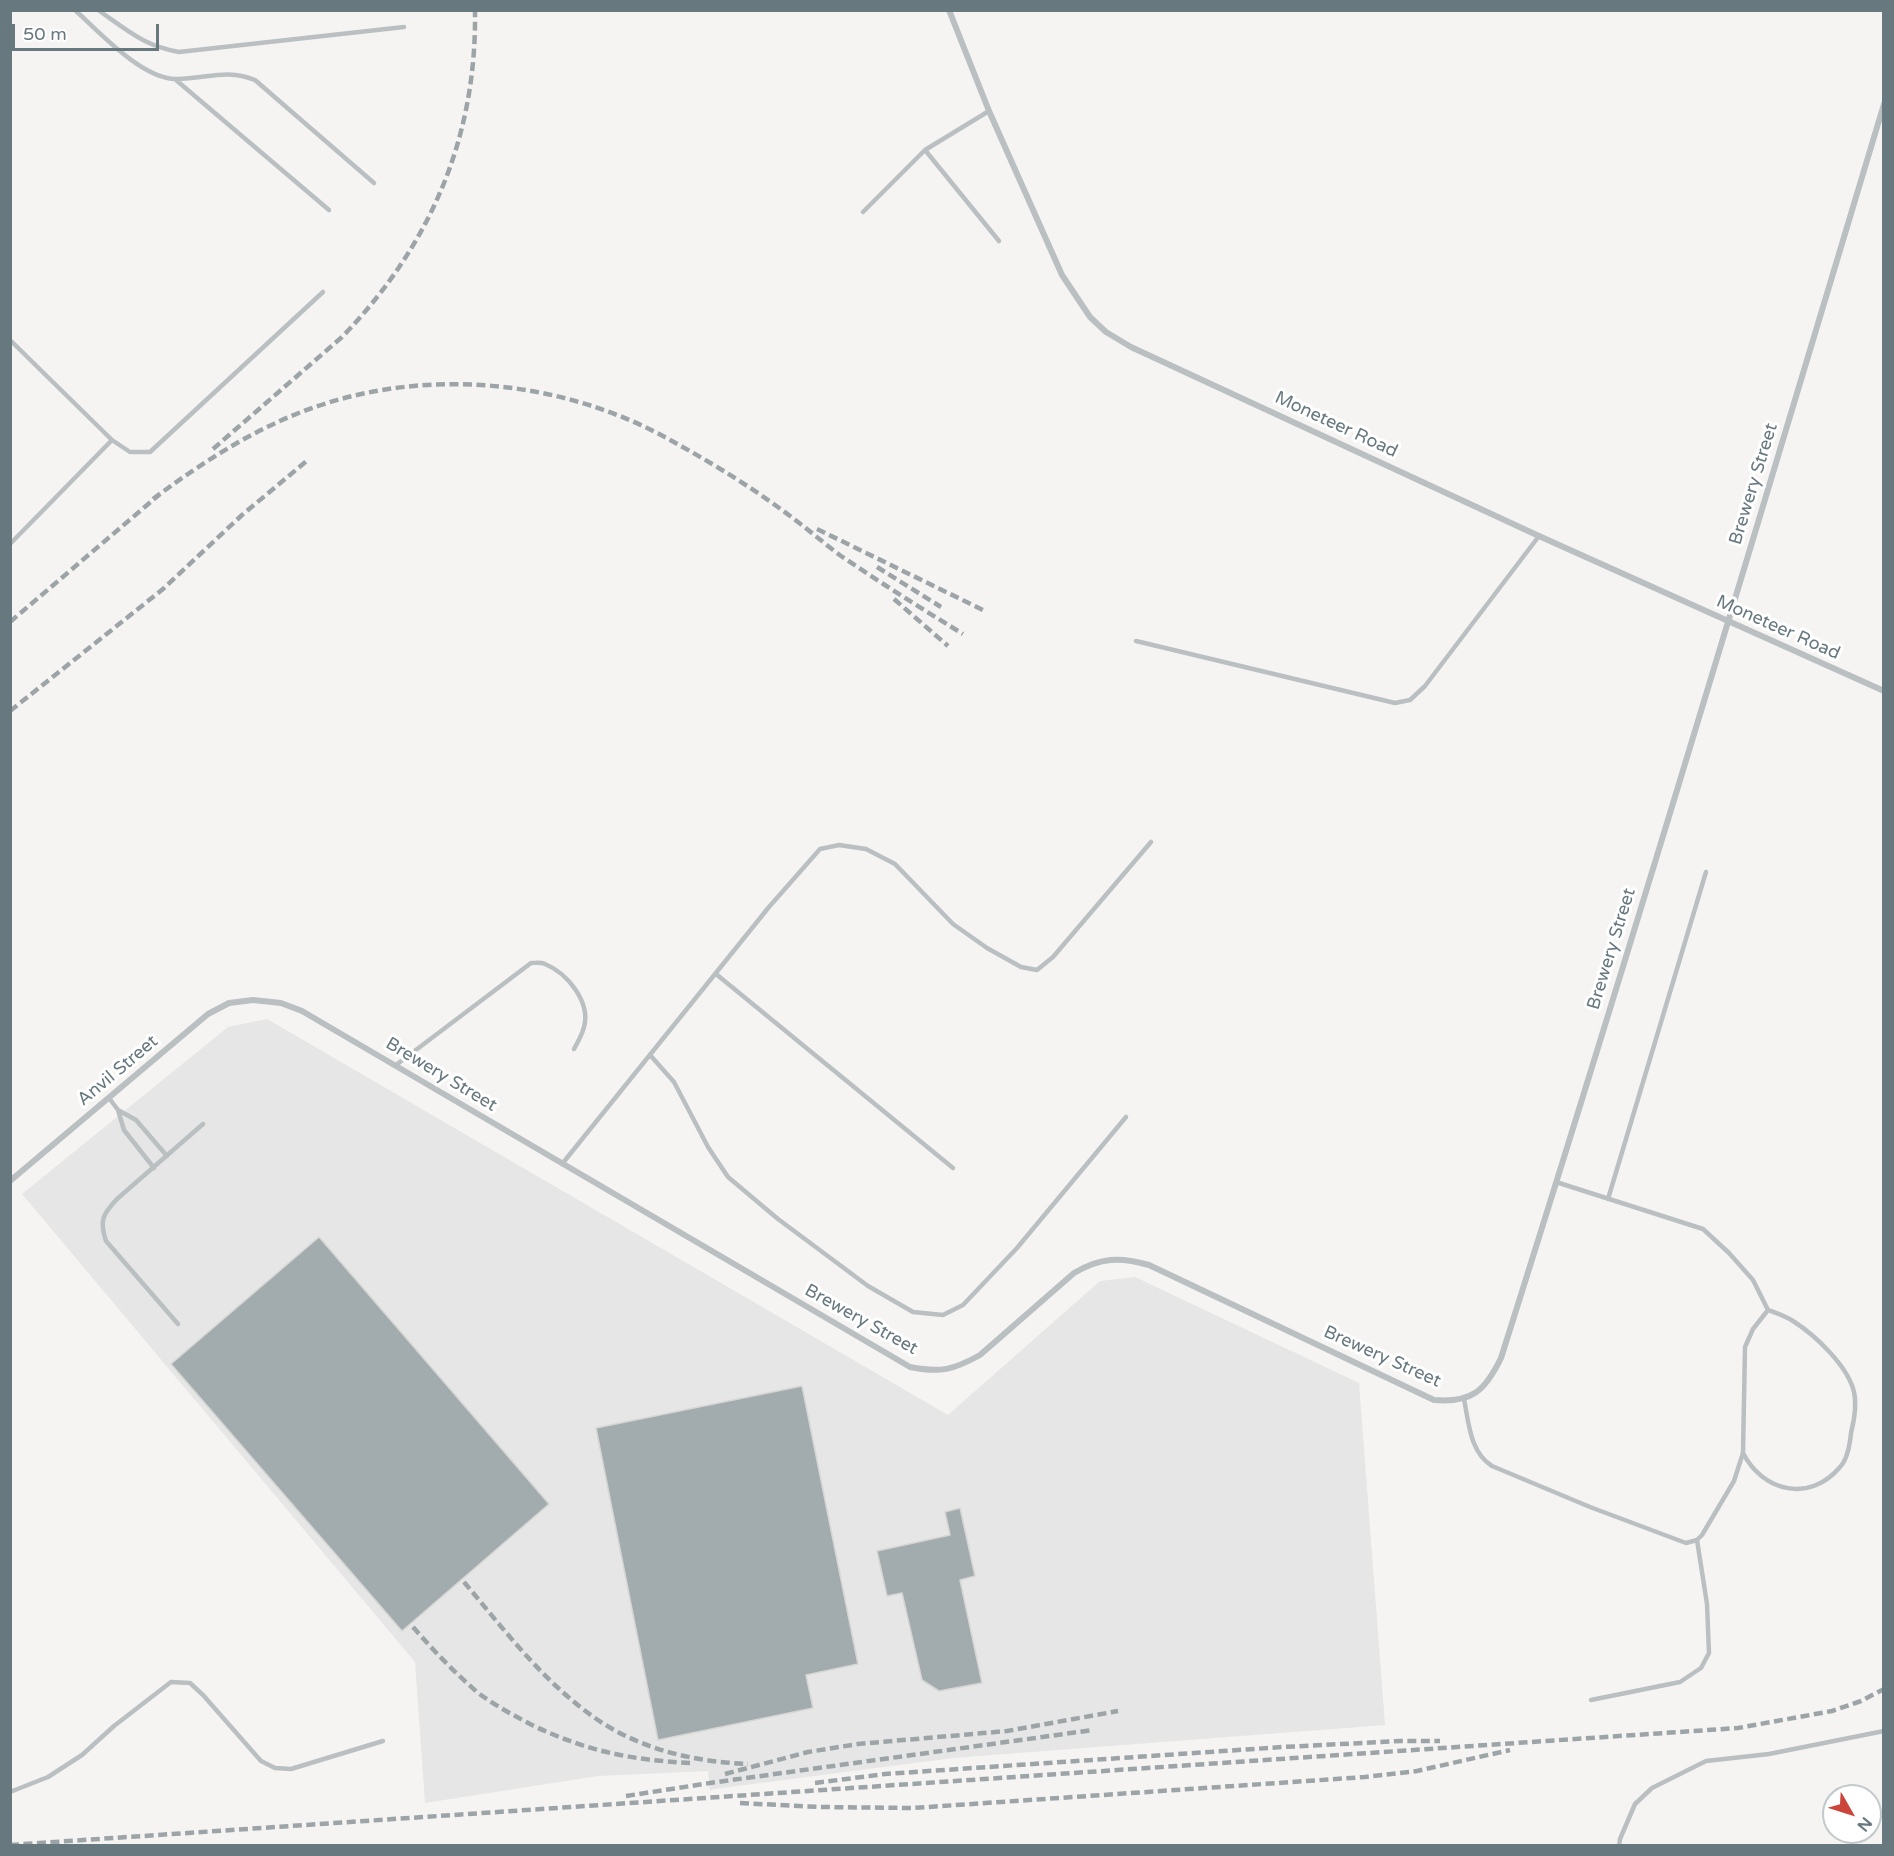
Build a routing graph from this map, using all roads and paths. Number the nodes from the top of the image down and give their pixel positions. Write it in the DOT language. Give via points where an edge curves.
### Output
graph roads {
  1 [pos="75,10"];
  2 [pos="98,10"];
  3 [pos="950,10"];
  4 [pos="404,27"];
  5 [pos="175,80"];
  6 [pos="1884,104"];
  7 [pos="989,111"];
  8 [pos="925,150"];
  9 [pos="374,183"];
  10 [pos="329,210"];
  11 [pos="863,212"];
  12 [pos="999,241"];
  13 [pos="323,292"];
  14 [pos="10,340"];
  15 [pos="112,440"];
  16 [pos="1539,536"];
  17 [pos="10,544"];
  18 [pos="1728,622"];
  19 [pos="1136,641"];
  20 [pos="1884,691"];
  21 [pos="1151,842"];
  22 [pos="1706,872"];
  23 [pos="716,974"];
  24 [pos="253,1000"];
  25 [pos="574,1049"];
  26 [pos="650,1055"];
  27 [pos="396,1065"];
  28 [pos="109,1098"];
  29 [pos="118,1110"];
  30 [pos="1126,1117"];
  31 [pos="203,1124"];
  32 [pos="167,1156"];
  33 [pos="562,1164"];
  34 [pos="154,1168"];
  35 [pos="953,1168"];
  36 [pos="10,1181"];
  37 [pos="1556,1182"];
  38 [pos="1608,1199"];
  39 [pos="1768,1310"];
  40 [pos="178,1324"];
  41 [pos="1464,1399"];
  42 [pos="1743,1453"];
  43 [pos="1697,1540"];
  44 [pos="1591,1700"];
  45 [pos="1884,1731"];
  46 [pos="383,1741"];
  47 [pos="10,1792"];
  48 [pos="1619,1845"];
  1 -- 5 [label="lane" via="141,67"];
  2 -- 4 [label="lane" via="145,42 179,52"];
  3 -- 7 [label="street, Moneteer Road"];
  5 -- 9 [label="lane" via="228,74 255,80"];
  5 -- 10 [label="lane"];
  6 -- 18 [label="street, Brewery Street"];
  7 -- 8 [label="lane"];
  7 -- 16 [label="street, Moneteer Road" via="1062,275 1090,317 1106,332"];
  8 -- 11 [label="lane"];
  8 -- 12 [label="lane"];
  13 -- 15 [label="lane" via="150,452 130,452"];
  14 -- 15 [label="lane"];
  15 -- 17 [label="lane"];
  16 -- 18 [label="street, Moneteer Road"];
  16 -- 19 [label="lane" via="1425,686 1410,700 1395,703"];
  18 -- 20 [label="street, Moneteer Road"];
  18 -- 37 [label="street, Brewery Street"];
  21 -- 23 [label="lane" via="1053,957 1037,970 1021,967 953,924 895,864 866,849 839,845 819,849"];
  22 -- 38 [label="lane"];
  23 -- 26 [label="lane"];
  23 -- 35 [label="lane"];
  24 -- 27 [label="street, Brewery Street" via="281,1003 302,1011"];
  24 -- 28 [label="street, Anvil Street" via="229,1004 208,1014"];
  25 -- 27 [label="lane" via="585,1026 584,1007 571,984 558,972 543,963 531,963"];
  26 -- 30 [label="lane" via="674,1082 708,1148 728,1177 868,1286 914,1312 943,1315 963,1305 1017,1248"];
  26 -- 33 [label="lane"];
  27 -- 33 [label="street, Brewery Street"];
  28 -- 29 [label="lane"];
  28 -- 36 [label="street, Anvil Street"];
  29 -- 32 [label="lane" via="136,1120"];
  29 -- 34 [label="lane" via="124,1130"];
  31 -- 32 [label="lane"];
  32 -- 34 [label="lane"];
  33 -- 41 [label="street, Brewery Street" via="910,1367 948,1370 964,1364 980,1355 1074,1273 1107,1260 1130,1260 1149,1265 1434,1400"];
  34 -- 40 [label="lane" via="105,1211 101,1227 106,1240"];
  37 -- 38 [label="lane"];
  37 -- 41 [label="street, Brewery Street" via="1501,1358 1477,1394"];
  38 -- 39 [label="lane" via="1702,1228 1753,1280"];
  39 -- 42 [label="lane" via="1745,1347"];
  39 -- 42 [label="lane" via="1806,1330 1843,1368 1854,1392 1850,1441 1842,1466 1809,1489 1786,1488 1765,1480 1750,1467"];
  41 -- 43 [label="lane" via="1476,1450 1492,1466 1686,1543"];
  42 -- 43 [label="lane" via="1734,1481"];
  43 -- 44 [label="lane" via="1707,1604 1707,1661 1680,1682"];
  45 -- 48 [label="lane" via="1769,1754 1706,1761 1652,1788 1635,1804"];
  46 -- 47 [label="lane" via="291,1769 275,1768 261,1761 190,1683 171,1682 82,1755 48,1777"];
}
